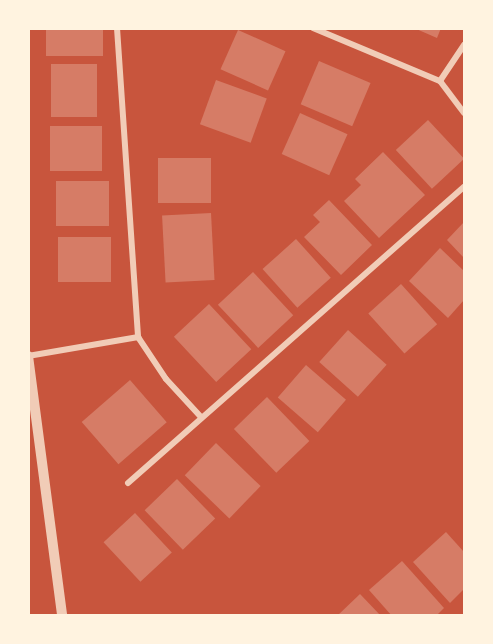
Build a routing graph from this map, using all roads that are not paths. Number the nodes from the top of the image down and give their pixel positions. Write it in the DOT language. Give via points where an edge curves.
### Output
graph roads {
  1 [pos="117,28"];
  2 [pos="313,28"];
  3 [pos="465,45"];
  4 [pos="440,81"];
  5 [pos="465,113"];
  6 [pos="465,187"];
  7 [pos="138,336"];
  8 [pos="28,356"];
  9 [pos="201,417"];
  10 [pos="128,483"];
  11 [pos="62,615"];
  1 -- 7 [label="street"];
  2 -- 4 [label="street"];
  3 -- 4 [label="street"];
  4 -- 5 [label="street"];
  6 -- 9 [label="street"];
  7 -- 8 [label="street"];
  7 -- 9 [label="street" via="166,379"];
  8 -- 11 [label="street"];
  9 -- 10 [label="street"];
}
